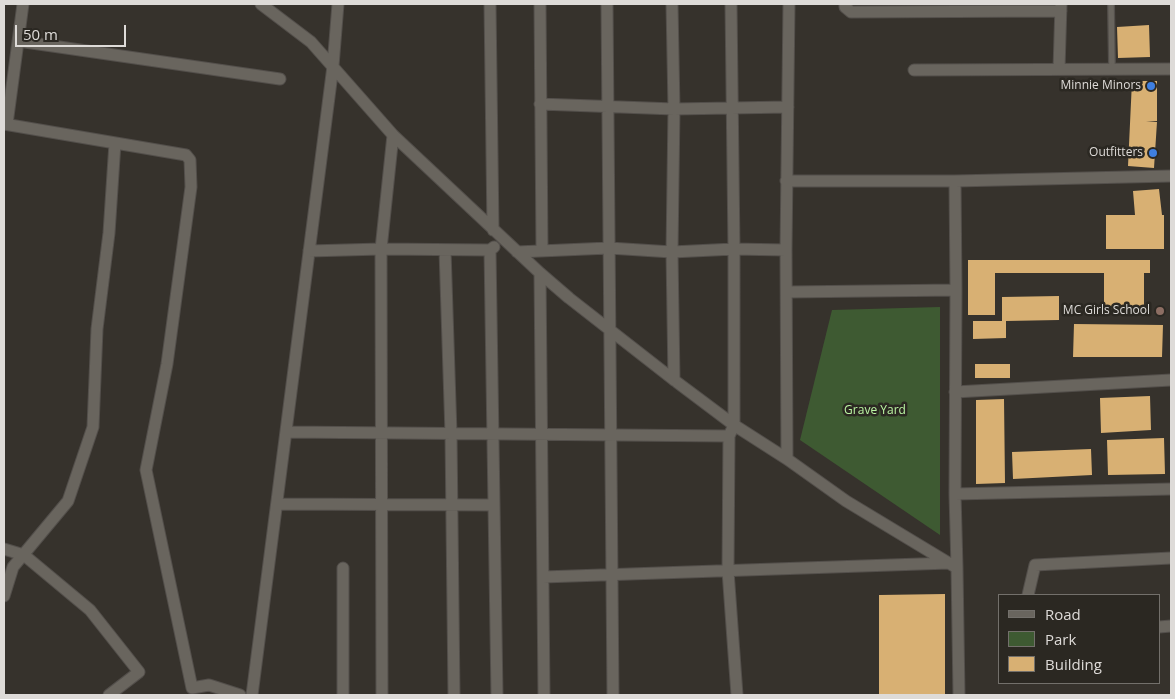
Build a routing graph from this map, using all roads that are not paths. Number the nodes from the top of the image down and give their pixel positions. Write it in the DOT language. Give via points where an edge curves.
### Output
graph roads {
  1 [pos="23,4"];
  2 [pos="260,4"];
  3 [pos="338,4"];
  4 [pos="490,4"];
  5 [pos="540,4"];
  6 [pos="607,4"];
  7 [pos="672,4"];
  8 [pos="731,4"];
  9 [pos="789,4"];
  10 [pos="845,4"];
  11 [pos="1111,4"];
  12 [pos="1061,7"];
  13 [pos="18,41"];
  14 [pos="333,66"];
  15 [pos="1112,68"];
  16 [pos="1059,69"];
  17 [pos="914,70"];
  18 [pos="1171,70"];
  19 [pos="280,79"];
  20 [pos="540,104"];
  21 [pos="608,107"];
  22 [pos="732,107"];
  23 [pos="788,108"];
  24 [pos="674,109"];
  25 [pos="6,124"];
  26 [pos="393,135"];
  27 [pos="115,143"];
  28 [pos="1171,176"];
  29 [pos="786,181"];
  30 [pos="955,181"];
  31 [pos="497,234"];
  32 [pos="608,248"];
  33 [pos="381,249"];
  34 [pos="309,250"];
  35 [pos="445,250"];
  36 [pos="490,250"];
  37 [pos="542,250"];
  38 [pos="734,250"];
  39 [pos="786,250"];
  40 [pos="517,252"];
  41 [pos="672,252"];
  42 [pos="540,273"];
  43 [pos="956,290"];
  44 [pos="786,292"];
  45 [pos="610,330"];
  46 [pos="674,380"];
  47 [pos="1171,380"];
  48 [pos="955,392"];
  49 [pos="734,425"];
  50 [pos="287,432"];
  51 [pos="382,433"];
  52 [pos="451,434"];
  53 [pos="493,434"];
  54 [pos="542,434"];
  55 [pos="610,434"];
  56 [pos="729,436"];
  57 [pos="787,459"];
  58 [pos="1171,489"];
  59 [pos="955,494"];
  60 [pos="278,504"];
  61 [pos="452,504"];
  62 [pos="494,505"];
  63 [pos="382,506"];
  64 [pos="4,549"];
  65 [pos="24,556"];
  66 [pos="1171,558"];
  67 [pos="953,566"];
  68 [pos="343,568"];
  69 [pos="728,571"];
  70 [pos="612,574"];
  71 [pos="543,577"];
  72 [pos="1028,594"];
  73 [pos="4,596"];
  74 [pos="188,692"];
  75 [pos="109,695"];
  76 [pos="240,695"];
  77 [pos="252,695"];
  78 [pos="343,695"];
  79 [pos="382,695"];
  80 [pos="454,695"];
  81 [pos="497,695"];
  82 [pos="544,695"];
  83 [pos="613,695"];
  84 [pos="737,695"];
  85 [pos="959,695"];
  1 -- 13 [label="street"];
  2 -- 14 [label="street" via="311,42"];
  3 -- 14 [label="street"];
  4 -- 31 [label="street"];
  5 -- 20 [label="street"];
  6 -- 21 [label="street"];
  7 -- 24 [label="street"];
  8 -- 22 [label="street"];
  9 -- 23 [label="street"];
  10 -- 12 [label="street" via="850,12"];
  11 -- 15 [label="lane"];
  12 -- 16 [label="street"];
  13 -- 19 [label="street"];
  13 -- 25 [label="street"];
  14 -- 26 [label="street"];
  14 -- 34 [label="street"];
  15 -- 16 [label="street"];
  15 -- 18 [label="street"];
  16 -- 17 [label="street"];
  20 -- 21 [label="street"];
  20 -- 37 [label="street"];
  21 -- 24 [label="street"];
  21 -- 32 [label="street"];
  22 -- 23 [label="street"];
  22 -- 24 [label="street"];
  22 -- 38 [label="street"];
  23 -- 29 [label="street"];
  24 -- 41 [label="street"];
  25 -- 27 [label="street"];
  26 -- 31 [label="street"];
  26 -- 33 [label="street"];
  27 -- 65 [label="street" via="98,329 93,427 68,501"];
  27 -- 74 [label="street" via="186,156 190,160 191,187 167,364 146,470"];
  28 -- 30 [label="street"];
  29 -- 30 [label="street"];
  29 -- 39 [label="street"];
  30 -- 43 [label="street"];
  31 -- 36 [label="street" via="496,245"];
  31 -- 40 [label="street"];
  32 -- 37 [label="street"];
  32 -- 41 [label="street"];
  32 -- 45 [label="street"];
  33 -- 34 [label="street"];
  33 -- 35 [label="street"];
  33 -- 51 [label="street"];
  34 -- 50 [label="street"];
  35 -- 36 [label="street"];
  35 -- 52 [label="street"];
  36 -- 53 [label="street"];
  37 -- 40 [label="street"];
  38 -- 39 [label="street"];
  38 -- 41 [label="street"];
  38 -- 49 [label="street"];
  39 -- 44 [label="street"];
  40 -- 42 [label="street"];
  41 -- 46 [label="street"];
  42 -- 45 [label="street"];
  42 -- 54 [label="street"];
  43 -- 44 [label="street"];
  43 -- 48 [label="street"];
  44 -- 57 [label="street"];
  45 -- 46 [label="street"];
  45 -- 55 [label="street"];
  46 -- 49 [label="street"];
  47 -- 48 [label="street"];
  48 -- 59 [label="street"];
  49 -- 56 [label="street"];
  49 -- 57 [label="street"];
  50 -- 51 [label="street"];
  50 -- 60 [label="street"];
  51 -- 52 [label="street"];
  51 -- 63 [label="street"];
  52 -- 53 [label="street"];
  52 -- 61 [label="street"];
  53 -- 54 [label="street"];
  53 -- 62 [label="street"];
  54 -- 55 [label="street"];
  54 -- 71 [label="street"];
  55 -- 56 [label="street"];
  55 -- 70 [label="street"];
  56 -- 69 [label="street"];
  57 -- 67 [label="street"];
  58 -- 59 [label="street"];
  59 -- 67 [label="street"];
  60 -- 63 [label="street"];
  60 -- 77 [label="street"];
  61 -- 62 [label="street"];
  61 -- 63 [label="street"];
  61 -- 80 [label="street"];
  62 -- 81 [label="street"];
  63 -- 79 [label="street"];
  64 -- 65 [label="street"];
  65 -- 73 [label="street" via="13,567"];
  65 -- 75 [label="street" via="90,610 139,672"];
  66 -- 72 [label="street" via="1035,565"];
  67 -- 69 [label="street"];
  67 -- 85 [label="street"];
  68 -- 78 [label="street"];
  69 -- 70 [label="street"];
  69 -- 84 [label="street"];
  70 -- 71 [label="street"];
  70 -- 83 [label="street"];
  71 -- 82 [label="street"];
  74 -- 76 [label="street" via="209,685"];
}
